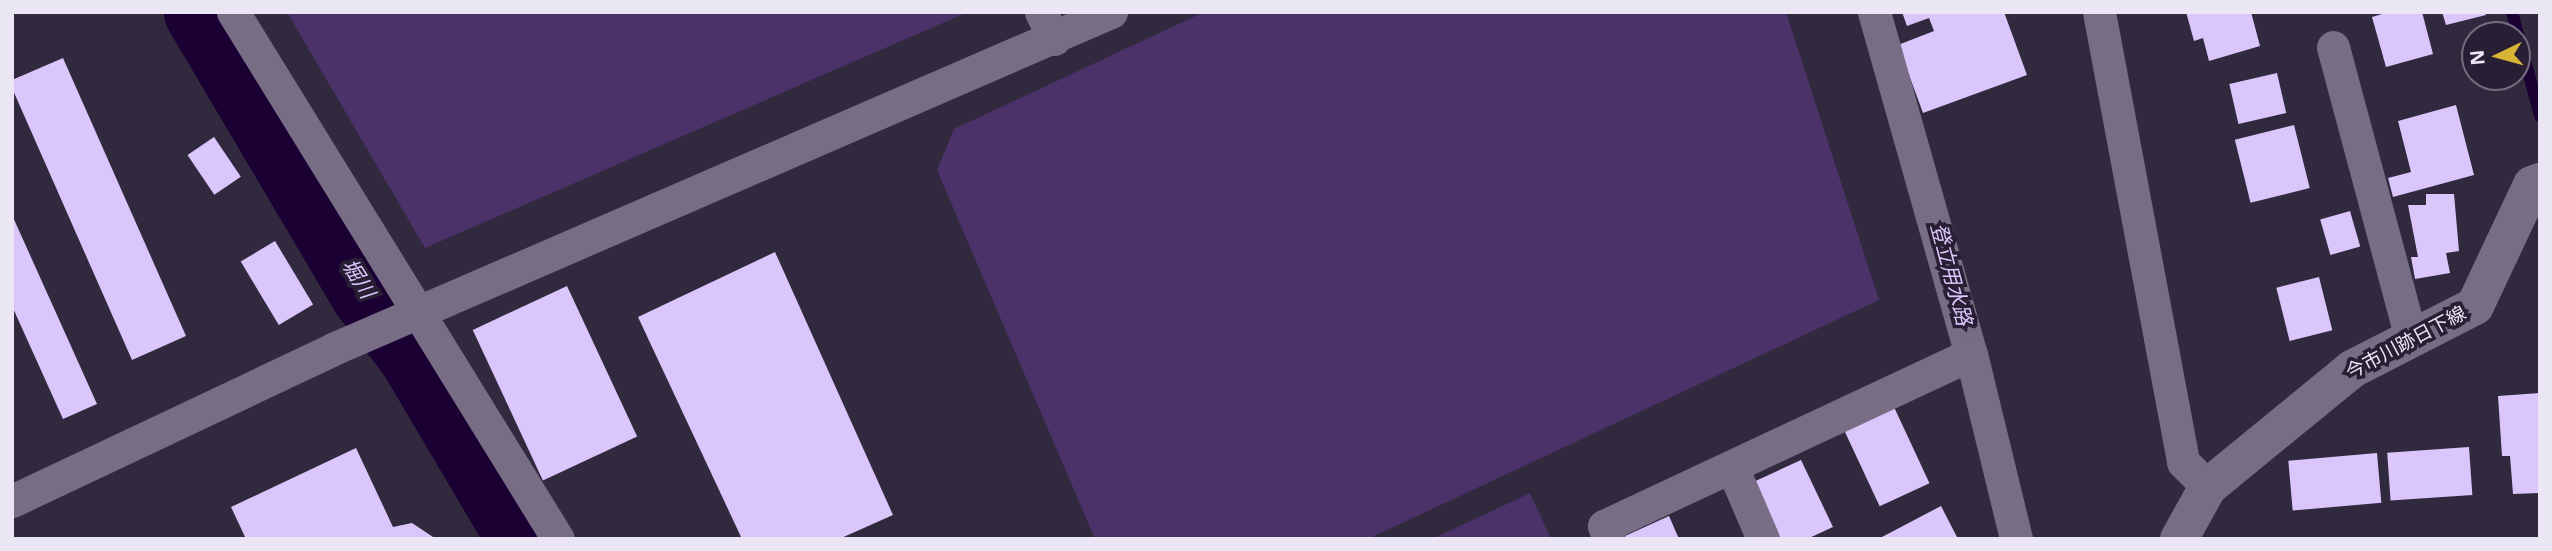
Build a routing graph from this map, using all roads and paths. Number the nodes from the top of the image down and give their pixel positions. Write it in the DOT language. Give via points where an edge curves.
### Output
graph roads {
  1 [pos="233,12"];
  2 [pos="1111,12"];
  3 [pos="1874,12"];
  4 [pos="2099,12"];
  5 [pos="1047,26"];
  6 [pos="2333,47"];
  7 [pos="2540,182"];
  8 [pos="418,313"];
  9 [pos="2410,339"];
  10 [pos="1971,355"];
  11 [pos="1732,467"];
  12 [pos="2208,487"];
  13 [pos="12,501"];
  14 [pos="558,539"];
  15 [pos="1609,539"];
  16 [pos="1763,539"];
  17 [pos="2016,539"];
  18 [pos="2179,539"];
  1 -- 8 [label="street"];
  2 -- 5 [label="street"];
  3 -- 10 [label="street"];
  4 -- 12 [label="street" via="2183,462"];
  5 -- 8 [label="street"];
  6 -- 9 [label="street"];
  7 -- 9 [label="street, 今市川跡日下線" via="2532,185 2475,306"];
  8 -- 13 [label="street"];
  8 -- 14 [label="street"];
  9 -- 12 [label="street, 今市川跡日下線" via="2352,369"];
  10 -- 11 [label="street"];
  10 -- 17 [label="street"];
  11 -- 15 [label="street" via="1604,526"];
  11 -- 16 [label="street"];
  12 -- 18 [label="street, 今市川跡日下線"];
}
